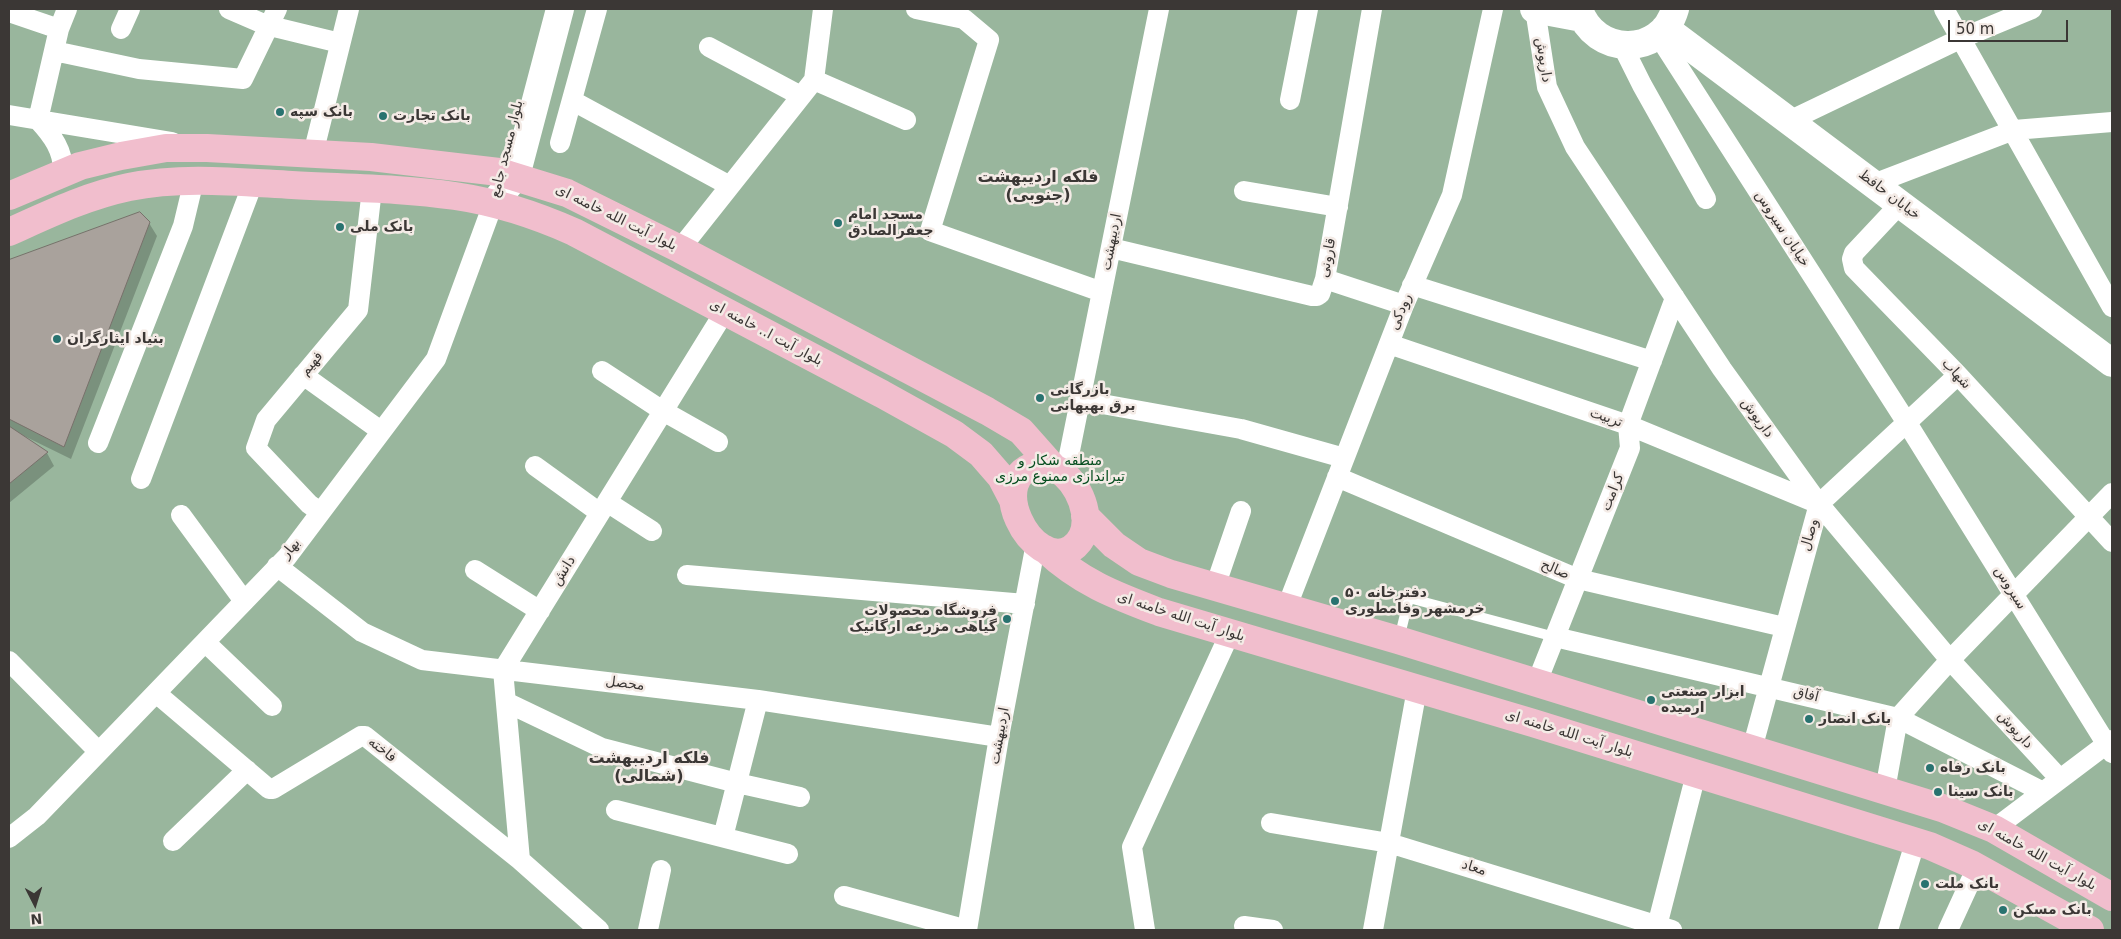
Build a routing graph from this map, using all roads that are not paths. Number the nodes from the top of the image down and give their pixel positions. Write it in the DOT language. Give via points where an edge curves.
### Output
graph roads {
  1 [pos="67,9"];
  2 [pos="130,9"];
  3 [pos="230,9"];
  4 [pos="348,9"];
  5 [pos="546,9"];
  6 [pos="560,9"];
  7 [pos="597,9"];
  8 [pos="824,9"];
  9 [pos="916,9"];
  10 [pos="1159,9"];
  11 [pos="1308,9"];
  12 [pos="1372,9"];
  13 [pos="1493,9"];
  14 [pos="1534,9"];
  15 [pos="1944,9"];
  16 [pos="2032,9"];
  17 [pos="9,12"];
  18 [pos="1571,13"];
  19 [pos="273,17"];
  20 [pos="1666,24"];
  21 [pos="59,29"];
  22 [pos="121,29"];
  23 [pos="1962,38"];
  24 [pos="340,43"];
  25 [pos="1622,45"];
  26 [pos="708,47"];
  27 [pos="54,51"];
  28 [pos="814,80"];
  29 [pos="801,96"];
  30 [pos="1290,100"];
  31 [pos="573,101"];
  32 [pos="9,115"];
  33 [pos="38,120"];
  34 [pos="906,120"];
  35 [pos="1789,121"];
  36 [pos="2112,122"];
  37 [pos="2014,130"];
  38 [pos="560,142"];
  39 [pos="207,148"];
  40 [pos="313,154"];
  41 [pos="63,173"];
  42 [pos="507,174"];
  43 [pos="194,180"];
  44 [pos="253,183"];
  45 [pos="1873,184"];
  46 [pos="730,186"];
  47 [pos="372,189"];
  48 [pos="1244,191"];
  49 [pos="9,196"];
  50 [pos="1706,199"];
  51 [pos="493,204"];
  52 [pos="1900,204"];
  53 [pos="1338,207"];
  54 [pos="9,232"];
  55 [pos="1111,248"];
  56 [pos="680,249"];
  57 [pos="1325,279"];
  58 [pos="1412,285"];
  59 [pos="1102,292"];
  60 [pos="1675,298"];
  61 [pos="1404,304"];
  62 [pos="2112,307"];
  63 [pos="725,311"];
  64 [pos="1389,344"];
  65 [pos="1652,361"];
  66 [pos="2112,363"];
  67 [pos="602,371"];
  68 [pos="303,375"];
  69 [pos="1958,375"];
  70 [pos="1080,400"];
  71 [pos="663,411"];
  72 [pos="1907,422"];
  73 [pos="1628,425"];
  74 [pos="381,431"];
  75 [pos="718,442"];
  76 [pos="98,443"];
  77 [pos="1344,458"];
  78 [pos="535,466"];
  79 [pos="1059,471"];
  80 [pos="1337,477"];
  81 [pos="141,479"];
  82 [pos="2112,493"];
  83 [pos="1013,500"];
  84 [pos="1819,504"];
  85 [pos="604,507"];
  86 [pos="1241,511"];
  87 [pos="320,512"];
  88 [pos="181,515"];
  89 [pos="1085,516"];
  90 [pos="2090,517"];
  91 [pos="652,531"];
  92 [pos="2112,542"];
  93 [pos="1041,546"];
  94 [pos="278,566"];
  95 [pos="475,570"];
  96 [pos="687,575"];
  97 [pos="1578,579"];
  98 [pos="1215,587"];
  99 [pos="2014,594"];
  100 [pos="244,601"];
  101 [pos="1024,604"];
  102 [pos="1286,608"];
  103 [pos="540,610"];
  104 [pos="1784,627"];
  105 [pos="1230,633"];
  106 [pos="1555,637"];
  107 [pos="1398,640"];
  108 [pos="205,642"];
  109 [pos="1428,650"];
  110 [pos="1950,660"];
  111 [pos="9,661"];
  112 [pos="503,670"];
  113 [pos="1537,682"];
  114 [pos="1770,686"];
  115 [pos="1417,689"];
  116 [pos="156,693"];
  117 [pos="758,700"];
  118 [pos="508,703"];
  119 [pos="272,706"];
  120 [pos="1898,718"];
  121 [pos="999,737"];
  122 [pos="2110,746"];
  123 [pos="1752,749"];
  124 [pos="98,752"];
  125 [pos="247,770"];
  126 [pos="1696,774"];
  127 [pos="2060,779"];
  128 [pos="737,784"];
  129 [pos="1885,790"];
  130 [pos="2043,792"];
  131 [pos="800,797"];
  132 [pos="616,810"];
  133 [pos="1271,823"];
  134 [pos="1994,829"];
  135 [pos="723,837"];
  136 [pos="9,838"];
  137 [pos="173,841"];
  138 [pos="1389,843"];
  139 [pos="1915,843"];
  140 [pos="788,854"];
  141 [pos="520,860"];
  142 [pos="1977,867"];
  143 [pos="661,870"];
  144 [pos="844,896"];
  145 [pos="2112,897"];
  146 [pos="1244,926"];
  147 [pos="1662,928"];
  148 [pos="599,930"];
  149 [pos="648,930"];
  150 [pos="967,930"];
  151 [pos="1145,930"];
  152 [pos="1273,930"];
  153 [pos="1373,930"];
  154 [pos="1888,930"];
  155 [pos="1948,930"];
  156 [pos="2090,930"];
  1 -- 21 [label="street"];
  2 -- 22 [label="street"];
  3 -- 19 [label="street"];
  4 -- 24 [label="street"];
  5 -- 42 [label="main road, بلوار مسجد جامع"];
  6 -- 42 [label="main road, بلوار مسجد جامع"];
  7 -- 31 [label="street"];
  8 -- 28 [label="street"];
  9 -- 59 [label="street" via="964,19 989,40 930,231"];
  10 -- 55 [label="street, اردیبهشت"];
  11 -- 30 [label="street"];
  12 -- 53 [label="street, قارونی"];
  13 -- 58 [label="street, رودکی" via="1452,195"];
  14 -- 18 [label="main road"];
  14 -- 60 [label="street, داریوش" via="1547,87 1575,147"];
  15 -- 23 [label="street"];
  16 -- 23 [label="street"];
  17 -- 21 [label="street"];
  18 -- 25 [label="main road" via="1602,39"];
  19 -- 24 [label="street"];
  19 -- 27 [label="street" via="243,79 139,69"];
  20 -- 25 [label="main road" via="1645,42"];
  20 -- 35 [label="main road, خیابان حافظ"];
  20 -- 72 [label="street, خیابان سیروس"];
  21 -- 27 [label="street"];
  23 -- 35 [label="street"];
  23 -- 37 [label="street"];
  24 -- 40 [label="street"];
  25 -- 50 [label="street"];
  26 -- 29 [label="street"];
  27 -- 33 [label="street"];
  28 -- 29 [label="street"];
  28 -- 34 [label="street"];
  29 -- 46 [label="street"];
  31 -- 38 [label="street"];
  31 -- 46 [label="street"];
  32 -- 33 [label="street"];
  33 -- 39 [label="street"];
  33 -- 41 [label="street" via="51,134 59,150"];
  35 -- 45 [label="main road, خیابان حافظ"];
  36 -- 37 [label="street"];
  37 -- 45 [label="street"];
  37 -- 62 [label="street"];
  39 -- 40 [label="main road, بلوار آیت الله خامنه ای"];
  39 -- 41 [label="main road, بلوار آیت الله خامنه ای" via="166,148 121,156"];
  40 -- 42 [label="main road, بلوار آیت الله خامنه ای" via="371,157"];
  41 -- 49 [label="main road, بلوار آیت الله خامنه ای"];
  42 -- 51 [label="main road, بلوار مسجد جامع"];
  42 -- 56 [label="main road, بلوار آیت الله خامنه ای" via="567,193"];
  43 -- 44 [label="main road"];
  43 -- 54 [label="main road" via="132,187 91,196"];
  43 -- 76 [label="street" via="183,226"];
  44 -- 47 [label="main road"];
  44 -- 81 [label="street"];
  45 -- 52 [label="main road, خیابان حافظ"];
  46 -- 56 [label="street"];
  47 -- 51 [label="main road" via="455,196"];
  47 -- 68 [label="street, فهیم" via="358,310"];
  48 -- 53 [label="street"];
  51 -- 63 [label="main road, بلوار آیت ا.. خامنه ای" via="541,217 574,232"];
  51 -- 74 [label="street, بهار" via="436,359"];
  52 -- 66 [label="main road, خیابان حافظ"];
  52 -- 69 [label="street, شهاب" via="1854,252 1854,268"];
  53 -- 57 [label="street, قارونی"];
  55 -- 57 [label="street, قارونی" via="1312,296 1320,294"];
  55 -- 59 [label="street, اردیبهشت"];
  56 -- 79 [label="main road, بلوار آیت الله خامنه ای" via="988,411 1021,431"];
  57 -- 61 [label="street"];
  58 -- 61 [label="street, رودکی"];
  58 -- 65 [label="street"];
  59 -- 70 [label="street, اردیبهشت"];
  60 -- 65 [label="street, کرامت"];
  60 -- 84 [label="street, داریوش"];
  61 -- 64 [label="street, رودکی"];
  63 -- 71 [label="street, دانش"];
  63 -- 83 [label="main road, بلوار آیت ا.. خامنه ای" via="954,434 986,460 1001,477"];
  64 -- 73 [label="street, تربیت"];
  64 -- 77 [label="street, رودکی"];
  65 -- 73 [label="street, کرامت"];
  67 -- 71 [label="street"];
  68 -- 74 [label="street"];
  68 -- 87 [label="street, فهیم" via="266,420 256,448"];
  69 -- 72 [label="street, وصال"];
  69 -- 90 [label="street, شهاب"];
  70 -- 77 [label="street" via="1241,429"];
  70 -- 79 [label="street, اردیبهشت"];
  71 -- 75 [label="street"];
  71 -- 85 [label="street, دانش"];
  72 -- 84 [label="street, وصال"];
  72 -- 99 [label="street, سیروس"];
  73 -- 84 [label="street, تربیت"];
  73 -- 97 [label="street, کرامت" via="1630,448"];
  74 -- 87 [label="street, بهار"];
  77 -- 80 [label="street, رودکی"];
  78 -- 85 [label="street"];
  79 -- 83 [label="main road" via="1040,464 1030,466 1020,474 1014,486"];
  79 -- 89 [label="main road" via="1075,487"];
  80 -- 97 [label="street, صالح"];
  80 -- 102 [label="street, رودکی"];
  82 -- 90 [label="street"];
  83 -- 93 [label="main road" via="1023,530"];
  84 -- 104 [label="street, وصال"];
  84 -- 110 [label="street, داریوش"];
  85 -- 91 [label="street"];
  85 -- 103 [label="street, دانش"];
  86 -- 98 [label="street"];
  87 -- 94 [label="street, بهار"];
  88 -- 100 [label="street"];
  89 -- 93 [label="main road" via="1084,530 1078,543 1069,550 1058,552"];
  89 -- 98 [label="main road, بلوار آیت الله خامنه ای" via="1114,545 1139,562"];
  90 -- 92 [label="street, شهاب"];
  90 -- 99 [label="street"];
  93 -- 101 [label="street, اردیبهشت"];
  93 -- 105 [label="main road, بلوار آیت الله خامنه ای" via="1080,578 1113,595"];
  94 -- 100 [label="street, بهار"];
  94 -- 112 [label="street, محصل" via="362,632 422,660"];
  95 -- 103 [label="street"];
  96 -- 101 [label="street"];
  97 -- 104 [label="street, صالح"];
  97 -- 106 [label="street, کرامت"];
  98 -- 102 [label="main road, بلوار آیت الله خامنه ای"];
  99 -- 110 [label="street"];
  99 -- 122 [label="street, سیروس"];
  100 -- 108 [label="street, بهار"];
  101 -- 121 [label="street, اردیبهشت"];
  102 -- 107 [label="main road, بلوار آیت الله خامنه ای"];
  103 -- 112 [label="street, دانش"];
  104 -- 114 [label="street, وصال"];
  105 -- 115 [label="main road, بلوار آیت الله خامنه ای"];
  105 -- 151 [label="street" via="1132,847"];
  106 -- 107 [label="lane" via="1409,598"];
  106 -- 113 [label="street, کرامت"];
  106 -- 114 [label="street, آفاق"];
  107 -- 109 [label="main road, بلوار آیت الله خامنه ای"];
  108 -- 116 [label="street, بهار"];
  108 -- 119 [label="street"];
  109 -- 113 [label="main road, بلوار آیت الله خامنه ای"];
  109 -- 115 [label="main road"];
  110 -- 120 [label="street"];
  110 -- 127 [label="street, داریوش"];
  111 -- 124 [label="street"];
  112 -- 117 [label="street, محصل"];
  112 -- 118 [label="street"];
  113 -- 123 [label="main road, بلوار آیت الله خامنه ای"];
  114 -- 120 [label="street, آفاق"];
  114 -- 123 [label="street, وصال"];
  115 -- 126 [label="main road, بلوار آیت الله خامنه ای"];
  115 -- 138 [label="street"];
  116 -- 124 [label="street, بهار"];
  116 -- 125 [label="street, فاخته"];
  117 -- 121 [label="street, محصل"];
  117 -- 128 [label="street"];
  118 -- 128 [label="street" via="602,748"];
  118 -- 141 [label="street"];
  120 -- 129 [label="street"];
  120 -- 130 [label="street, آفاق"];
  121 -- 150 [label="street, اردیبهشت"];
  122 -- 127 [label="street"];
  123 -- 129 [label="main road, بلوار آیت الله خامنه ای"];
  124 -- 136 [label="street, بهار" via="37,816"];
  125 -- 137 [label="street"];
  125 -- 141 [label="street, فاخته" via="273,790 363,735"];
  126 -- 139 [label="main road, بلوار آیت الله خامنه ای"];
  126 -- 147 [label="street"];
  127 -- 130 [label="street"];
  128 -- 131 [label="street"];
  128 -- 135 [label="street"];
  129 -- 134 [label="main road, بلوار آیت الله خامنه ای"];
  130 -- 134 [label="street"];
  132 -- 135 [label="street"];
  133 -- 138 [label="street, معاد"];
  134 -- 142 [label="main road"];
  134 -- 145 [label="main road, بلوار آیت الله خامنه ای"];
  135 -- 140 [label="street"];
  138 -- 147 [label="street, معاد"];
  138 -- 153 [label="street"];
  139 -- 142 [label="main road, بلوار آیت الله خامنه ای" via="1930,846"];
  139 -- 154 [label="street"];
  141 -- 148 [label="street, فاخته"];
  142 -- 155 [label="street"];
  142 -- 156 [label="main road, بلوار آیت الله خامنه ای"];
  143 -- 149 [label="street"];
  144 -- 150 [label="street"];
  146 -- 152 [label="street"];
}
